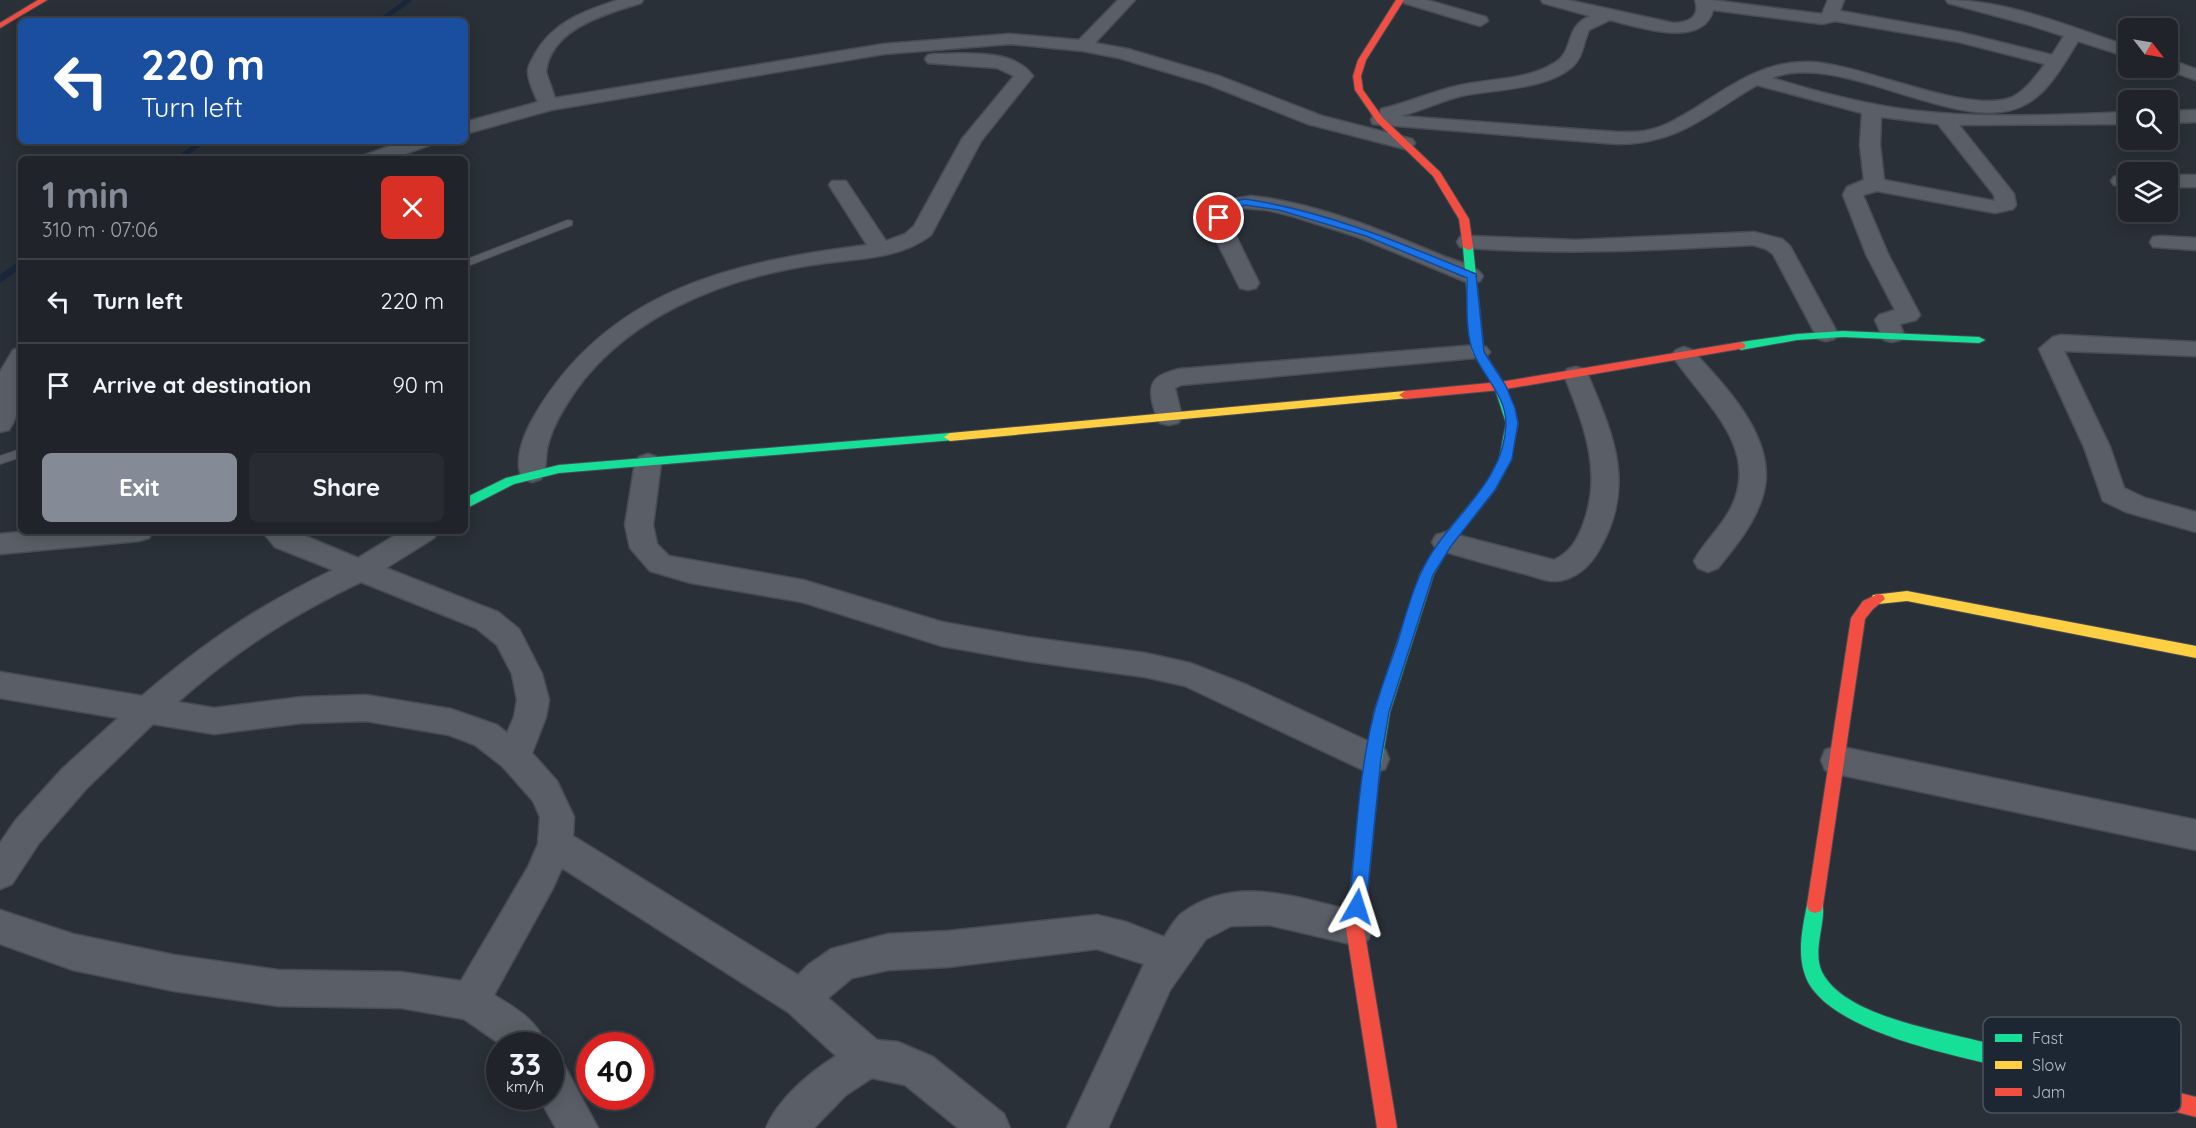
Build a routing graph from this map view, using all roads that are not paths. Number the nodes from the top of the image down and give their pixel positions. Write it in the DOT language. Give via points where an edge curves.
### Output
graph roads {
  1 [pos="43,0"];
  2 [pos="58,0"];
  3 [pos="634,0"];
  4 [pos="1127,0"];
  5 [pos="1400,0"];
  6 [pos="1410,0"];
  7 [pos="1549,0"];
  8 [pos="1954,0"];
  9 [pos="2043,0"];
  10 [pos="1704,2"];
  11 [pos="1833,8"];
  12 [pos="1609,15"];
  13 [pos="29,18"];
  14 [pos="2032,20"];
  15 [pos="1480,21"];
  16 [pos="18,25"];
  17 [pos="0,26"];
  18 [pos="2074,34"];
  19 [pos="0,36"];
  20 [pos="1083,46"];
  21 [pos="884,49"];
  22 [pos="2118,49"];
  23 [pos="2056,61"];
  24 [pos="2178,68"];
  25 [pos="2196,75"];
  26 [pos="1767,83"];
  27 [pos="549,105"];
  28 [pos="1872,109"];
  29 [pos="2020,115"];
  30 [pos="2196,116"];
  31 [pos="2178,117"];
  32 [pos="1378,118"];
  33 [pos="2118,118"];
  34 [pos="1944,119"];
  35 [pos="468,127"];
  36 [pos="1405,143"];
  37 [pos="414,144"];
  38 [pos="380,156"];
  39 [pos="2178,181"];
  40 [pos="2196,182"];
  41 [pos="1873,184"];
  42 [pos="838,185"];
  43 [pos="568,222"];
  44 [pos="2161,242"];
  45 [pos="1468,243"];
  46 [pos="2196,244"];
  47 [pos="880,248"];
  48 [pos="468,263"];
  49 [pos="1472,276"];
  50 [pos="1248,283"];
  51 [pos="1826,334"];
  52 [pos="1892,335"];
  53 [pos="1979,340"];
  54 [pos="2196,349"];
  55 [pos="1478,352"];
  56 [pos="1684,355"];
  57 [pos="18,361"];
  58 [pos="1576,375"];
  59 [pos="1500,386"];
  60 [pos="1169,417"];
  61 [pos="0,424"];
  62 [pos="18,454"];
  63 [pos="0,460"];
  64 [pos="648,464"];
  65 [pos="532,473"];
  66 [pos="471,496"];
  67 [pos="2196,522"];
  68 [pos="107,534"];
  69 [pos="279,534"];
  70 [pos="419,534"];
  71 [pos="1446,542"];
  72 [pos="0,544"];
  73 [pos="1708,561"];
  74 [pos="362,569"];
  75 [pos="2196,652"];
  76 [pos="0,685"];
  77 [pos="147,710"];
  78 [pos="514,756"];
  79 [pos="1373,759"];
  80 [pos="1837,760"];
  81 [pos="2196,835"];
  82 [pos="555,844"];
  83 [pos="1,869"];
  84 [pos="0,927"];
  85 [pos="1355,928"];
  86 [pos="1171,957"];
  87 [pos="801,999"];
  88 [pos="470,1001"];
  89 [pos="516,1032"];
  90 [pos="1983,1052"];
  91 [pos="868,1058"];
  92 [pos="2181,1103"];
  93 [pos="564,1104"];
  94 [pos="2196,1107"];
  95 [pos="578,1128"];
  96 [pos="786,1128"];
  97 [pos="990,1128"];
  98 [pos="1087,1128"];
  99 [pos="1387,1128"];
  1 -- 17 [label="street"];
  2 -- 13 [label="street"];
  3 -- 27 [label="street" via="578,21 546,47 537,71"];
  4 -- 20 [label="street"];
  5 -- 32 [label="street" via="1362,60 1357,76 1359,90"];
  6 -- 15 [label="street"];
  7 -- 12 [label="street"];
  8 -- 14 [label="street"];
  9 -- 14 [label="street"];
  10 -- 11 [label="street" via="1822,19 1829,18"];
  10 -- 12 [label="street" via="1703,19 1689,27"];
  11 -- 23 [label="street"];
  12 -- 32 [label="street" via="1586,24 1574,53 1560,67 1461,91"];
  14 -- 18 [label="street"];
  16 -- 19 [label="street"];
  18 -- 22 [label="street"];
  18 -- 23 [label="street"];
  20 -- 21 [label="street" via="1010,39"];
  20 -- 36 [label="street" via="1213,80 1315,120"];
  21 -- 27 [label="street"];
  21 -- 47 [label="street" via="935,59 998,63 1013,66 1024,76 972,140 923,230 905,243"];
  23 -- 29 [label="street" via="2020,100"];
  24 -- 25 [label="street"];
  26 -- 28 [label="street"];
  26 -- 29 [label="street" via="1789,67 1806,67"];
  26 -- 32 [label="street" via="1658,134 1641,137"];
  27 -- 35 [label="street"];
  28 -- 34 [label="street"];
  28 -- 41 [label="street"];
  29 -- 33 [label="street"];
  29 -- 34 [label="street"];
  30 -- 31 [label="street"];
  32 -- 36 [label="street"];
  34 -- 41 [label="street" via="2004,194 2006,205 1995,207"];
  36 -- 45 [label="street" via="1449,191 1464,219"];
  37 -- 38 [label="street"];
  39 -- 40 [label="street"];
  41 -- 52 [label="street" via="1854,191 1853,195 1866,235 1907,310 1908,315 1903,318 1887,320"];
  42 -- 47 [label="street"];
  43 -- 48 [label="lane"];
  44 -- 46 [label="street"];
  45 -- 49 [label="street"];
  45 -- 51 [label="street" via="1584,246 1764,240 1782,251"];
  47 -- 65 [label="street" via="806,259 700,287 666,302 597,351 570,381 548,412 536,441"];
  49 -- 50 [label="street" via="1326,219 1245,202 1223,209 1219,218"];
  49 -- 55 [label="street"];
  51 -- 52 [label="street"];
  51 -- 56 [label="street"];
  52 -- 53 [label="street"];
  54 -- 67 [label="street" via="2061,342 2051,349 2097,447 2113,494 2136,505"];
  55 -- 59 [label="street"];
  55 -- 60 [label="street" via="1179,377 1163,386"];
  56 -- 58 [label="street"];
  56 -- 73 [label="street" via="1721,399 1740,429 1751,458 1752,487 1738,522"];
  57 -- 61 [label="street"];
  58 -- 59 [label="street"];
  58 -- 71 [label="street" via="1599,433 1608,478 1603,513 1586,552 1571,566 1555,571"];
  59 -- 60 [label="street"];
  59 -- 71 [label="street" via="1512,423 1505,459 1489,490"];
  60 -- 64 [label="street"];
  62 -- 63 [label="lane"];
  64 -- 65 [label="street"];
  64 -- 79 [label="street" via="639,525 644,548 660,564 803,591 942,634 1190,675"];
  65 -- 66 [label="street"];
  68 -- 72 [label="street"];
  69 -- 74 [label="street" via="285,540"];
  70 -- 74 [label="street"];
  71 -- 79 [label="street" via="1427,574 1382,712"];
  74 -- 77 [label="street" via="250,628"];
  74 -- 78 [label="street" via="487,620 508,638 527,674 534,700"];
  75 -- 80 [label="street" via="1907,596 1884,596 1867,603 1858,618"];
  76 -- 77 [label="street"];
  77 -- 78 [label="street" via="214,721 302,710 366,708 452,722 486,735"];
  77 -- 83 [label="street" via="74,778"];
  78 -- 82 [label="street" via="544,791 557,817"];
  79 -- 85 [label="street"];
  80 -- 81 [label="street"];
  80 -- 90 [label="street" via="1808,951 1816,980 1840,1004 1890,1028"];
  82 -- 87 [label="street"];
  82 -- 88 [label="street" via="541,877"];
  84 -- 88 [label="street" via="73,952 174,973 278,988 401,990"];
  85 -- 86 [label="street" via="1269,908 1227,909 1193,927"];
  85 -- 99 [label="street"];
  86 -- 87 [label="street" via="1097,932 888,952 844,962"];
  86 -- 98 [label="street" via="1157,977"];
  87 -- 91 [label="street"];
  88 -- 89 [label="street"];
  91 -- 96 [label="street" via="832,1081"];
  91 -- 97 [label="street" via="898,1062 919,1071"];
  92 -- 94 [label="street"];
  93 -- 95 [label="street"];
}
